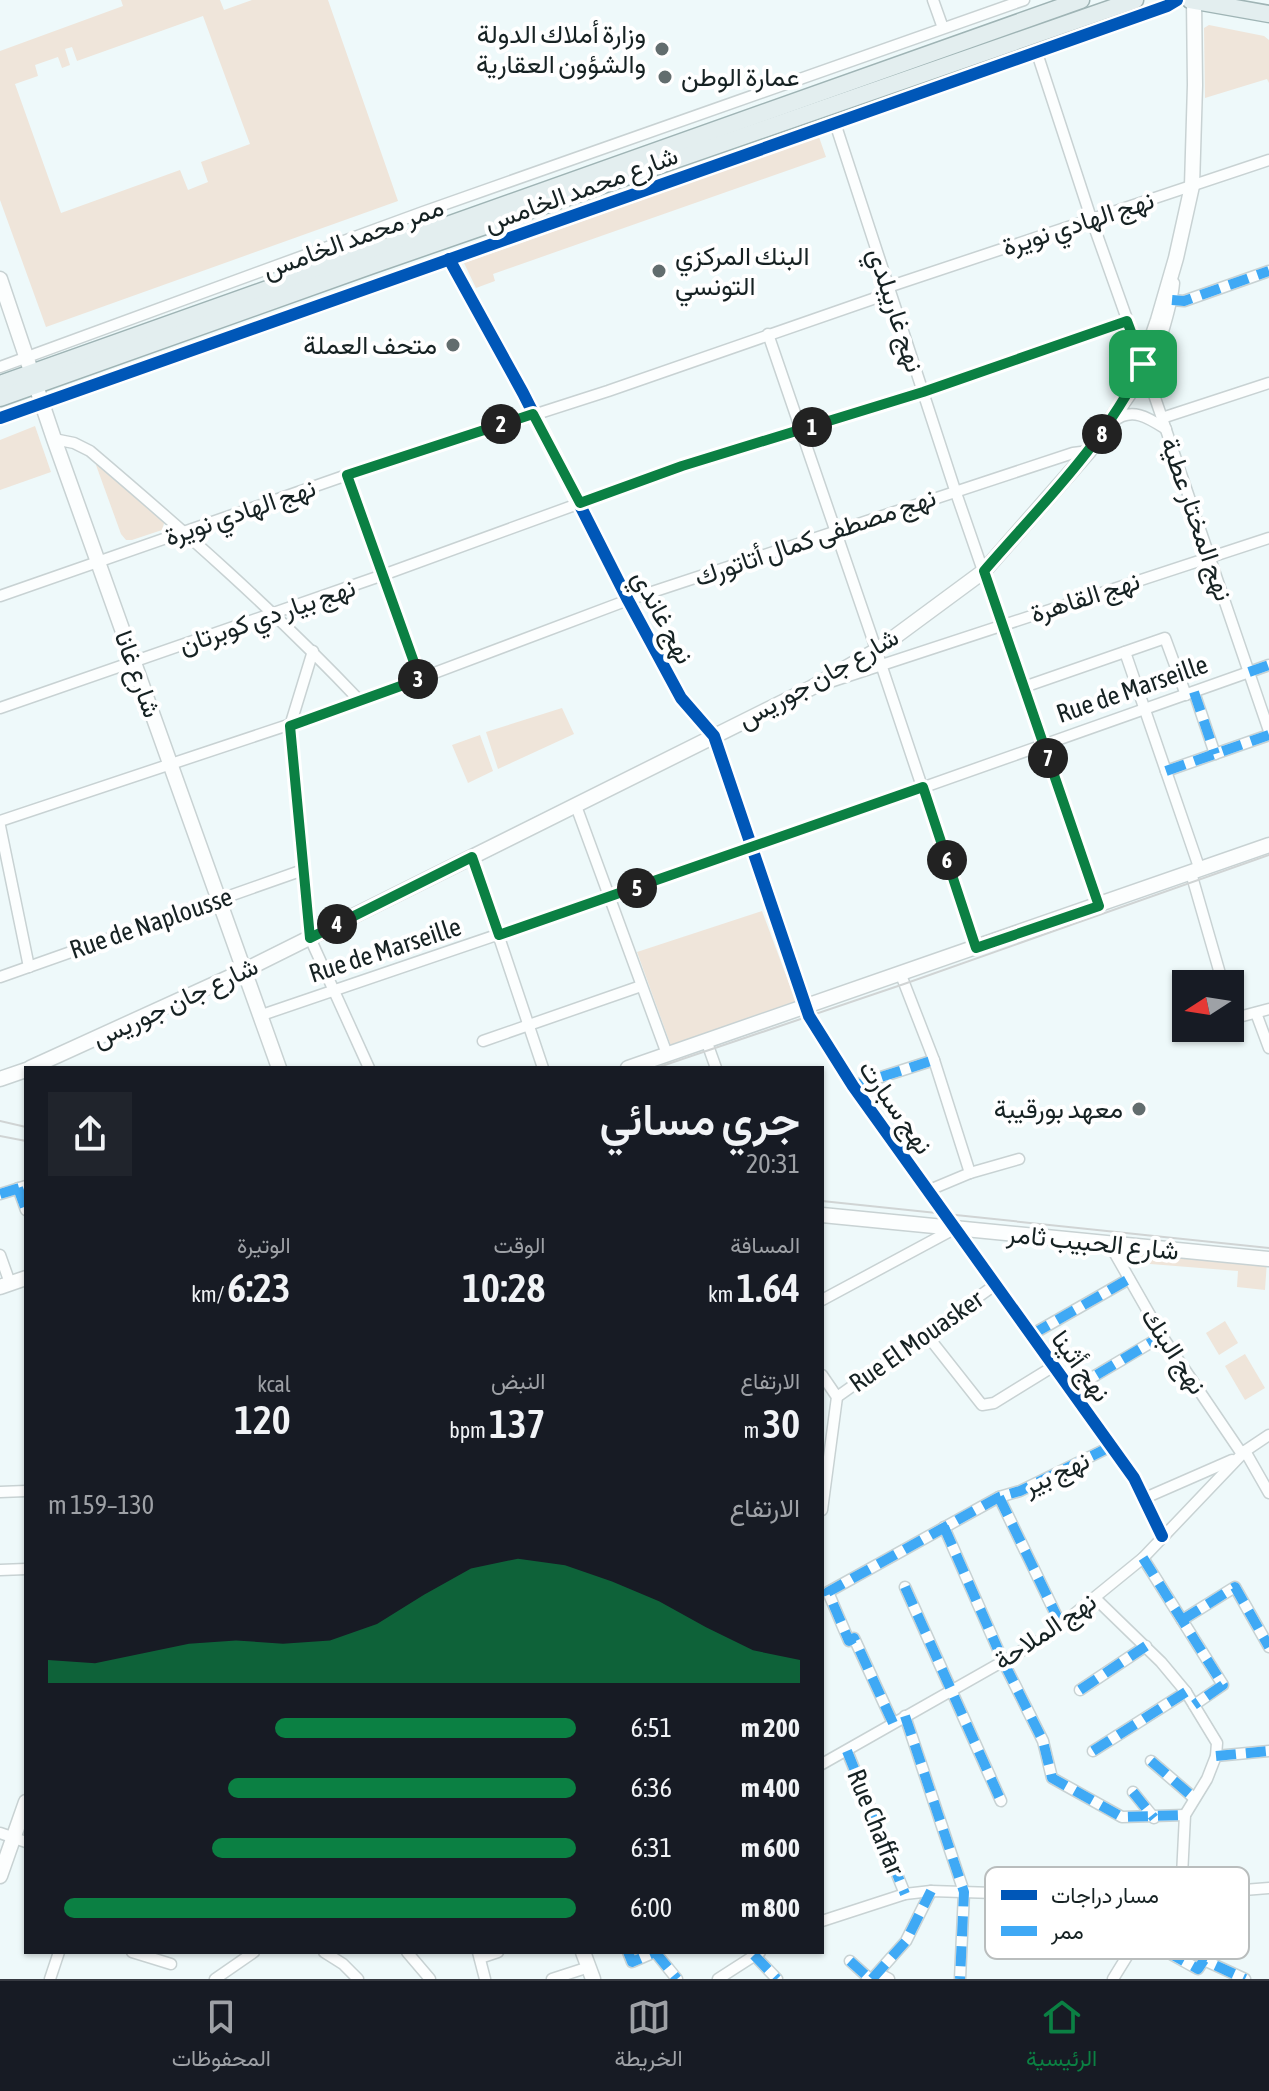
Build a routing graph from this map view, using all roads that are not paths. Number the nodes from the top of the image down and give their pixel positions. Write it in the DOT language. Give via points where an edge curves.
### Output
graph roads {
  1 [pos="933,0"];
  2 [pos="1024,0"];
  3 [pos="1081,0"];
  4 [pos="1135,0"];
  5 [pos="1188,0"];
  6 [pos="1269,14"];
  7 [pos="943,28"];
  8 [pos="1036,50"];
  9 [pos="835,123"];
  10 [pos="1269,160"];
  11 [pos="1192,186"];
  12 [pos="1091,218"];
  13 [pos="1176,258"];
  14 [pos="449,259"];
  15 [pos="1269,271"];
  16 [pos="0,279"];
  17 [pos="889,290"];
  18 [pos="1172,300"];
  19 [pos="1127,321"];
  20 [pos="768,334"];
  21 [pos="1143,364"];
  22 [pos="0,367"];
  23 [pos="31,372"];
  24 [pos="1269,383"];
  25 [pos="0,384"];
  26 [pos="923,392"];
  27 [pos="0,398"];
  28 [pos="42,403"];
  29 [pos="533,414"];
  30 [pos="0,418"];
  31 [pos="1164,424"];
  32 [pos="1109,426"];
  33 [pos="801,430"];
  34 [pos="54,439"];
  35 [pos="1089,451"];
  36 [pos="347,475"];
  37 [pos="955,490"];
  38 [pos="580,503"];
  39 [pos="184,531"];
  40 [pos="834,531"];
  41 [pos="1269,538"];
  42 [pos="1211,558"];
  43 [pos="99,563"];
  44 [pos="984,571"];
  45 [pos="383,575"];
  46 [pos="0,596"];
  47 [pos="628,600"];
  48 [pos="272,614"];
  49 [pos="1003,624"];
  50 [pos="877,650"];
  51 [pos="313,651"];
  52 [pos="1125,652"];
  53 [pos="133,663"];
  54 [pos="1269,665"];
  55 [pos="883,666"];
  56 [pos="1249,672"];
  57 [pos="420,679"];
  58 [pos="1024,687"];
  59 [pos="811,688"];
  60 [pos="1190,693"];
  61 [pos="360,701"];
  62 [pos="0,708"];
  63 [pos="1145,709"];
  64 [pos="290,726"];
  65 [pos="1269,733"];
  66 [pos="714,736"];
  67 [pos="1043,744"];
  68 [pos="1215,754"];
  69 [pos="170,764"];
  70 [pos="1166,771"];
  71 [pos="923,787"];
  72 [pos="576,806"];
  73 [pos="0,823"];
  74 [pos="1269,845"];
  75 [pos="752,848"];
  76 [pos="472,857"];
  77 [pos="303,870"];
  78 [pos="1196,872"];
  79 [pos="13,890"];
  80 [pos="0,895"];
  81 [pos="610,897"];
  82 [pos="218,900"];
  83 [pos="1099,906"];
  84 [pos="499,935"];
  85 [pos="310,938"];
  86 [pos="976,948"];
  87 [pos="29,967"];
  88 [pos="1220,970"];
  89 [pos="243,971"];
  90 [pos="901,975"];
  91 [pos="0,977"];
  92 [pos="641,986"];
  93 [pos="334,989"];
  94 [pos="806,1007"];
  95 [pos="1269,1009"];
  96 [pos="1244,1013"];
  97 [pos="1256,1013"];
  98 [pos="259,1016"];
  99 [pos="529,1025"];
  100 [pos="706,1040"];
  101 [pos="483,1041"];
  102 [pos="1269,1048"];
  103 [pos="667,1054"];
  104 [pos="934,1060"];
  105 [pos="35,1066"];
  106 [pos="278,1066"];
  107 [pos="368,1066"];
  108 [pos="542,1066"];
  109 [pos="634,1066"];
  110 [pos="715,1066"];
  111 [pos="24,1070"];
  112 [pos="0,1079"];
  113 [pos="853,1086"];
  114 [pos="1019,1159"];
  115 [pos="970,1173"];
  116 [pos="22,1187"];
  117 [pos="927,1191"];
  118 [pos="0,1194"];
  119 [pos="824,1215"];
  120 [pos="956,1228"];
  121 [pos="1110,1245"];
  122 [pos="0,1255"];
  123 [pos="1269,1259"];
  124 [pos="24,1279"];
  125 [pos="1129,1279"];
  126 [pos="5,1285"];
  127 [pos="995,1285"];
  128 [pos="824,1299"];
  129 [pos="926,1334"];
  130 [pos="1031,1335"];
  131 [pos="1162,1336"];
  132 [pos="1054,1366"];
  133 [pos="824,1378"];
  134 [pos="1071,1390"];
  135 [pos="837,1397"];
  136 [pos="1269,1435"];
  137 [pos="1112,1446"];
  138 [pos="1241,1454"];
  139 [pos="24,1491"];
  140 [pos="0,1492"];
  141 [pos="1269,1493"];
  142 [pos="824,1495"];
  143 [pos="999,1497"];
  144 [pos="1145,1498"];
  145 [pos="944,1527"];
  146 [pos="1162,1536"];
  147 [pos="1143,1558"];
  148 [pos="24,1569"];
  149 [pos="0,1570"];
  150 [pos="905,1587"];
  151 [pos="1095,1598"];
  152 [pos="1182,1620"];
  153 [pos="1061,1625"];
  154 [pos="1146,1646"];
  155 [pos="1269,1647"];
  156 [pos="1003,1661"];
  157 [pos="1080,1690"];
  158 [pos="951,1691"];
  159 [pos="1186,1692"];
  160 [pos="1194,1705"];
  161 [pos="905,1716"];
  162 [pos="893,1723"];
  163 [pos="847,1751"];
  164 [pos="1093,1751"];
  165 [pos="1269,1751"];
  166 [pos="1216,1756"];
  167 [pos="1151,1761"];
  168 [pos="824,1763"];
  169 [pos="1133,1792"];
  170 [pos="1194,1798"];
  171 [pos="1001,1801"];
  172 [pos="24,1807"];
  173 [pos="1185,1815"];
  174 [pos="1154,1818"];
  175 [pos="13,1837"];
  176 [pos="1182,1867"];
  177 [pos="0,1876"];
  178 [pos="1269,1888"];
  179 [pos="1249,1890"];
  180 [pos="931,1891"];
  181 [pos="964,1892"];
  182 [pos="985,1893"];
  183 [pos="905,1894"];
  184 [pos="824,1920"];
  185 [pos="58,1954"];
  186 [pos="138,1954"];
  187 [pos="251,1954"];
  188 [pos="327,1954"];
  189 [pos="409,1954"];
  190 [pos="584,1954"];
  191 [pos="629,1954"];
  192 [pos="650,1954"];
  193 [pos="657,1954"];
  194 [pos="757,1954"];
  195 [pos="479,1955"];
  196 [pos="1126,1959"];
  197 [pos="1180,1959"];
  198 [pos="850,1961"];
  199 [pos="171,1964"];
  200 [pos="591,1973"];
  201 [pos="873,1977"];
  202 [pos="50,1979"];
  203 [pos="215,1979"];
  204 [pos="358,1979"];
  205 [pos="430,1979"];
  206 [pos="485,1979"];
  207 [pos="552,1979"];
  208 [pos="677,1979"];
  209 [pos="718,1979"];
  210 [pos="777,1979"];
  211 [pos="889,1979"];
  212 [pos="960,1979"];
  213 [pos="1113,1979"];
  214 [pos="1245,1979"];
  1 -- 7 [label="street"];
  2 -- 7 [label="street, ممر محمد الخامس"];
  3 -- 23 [label="main road, شارع محمد الخامس"];
  4 -- 23 [label="main road, شارع محمد الخامس"];
  5 -- 6 [label="main road"];
  5 -- 8 [label="street, شارع محمد الخامس"];
  5 -- 11 [label="main road, شارع جان جوريس" via="1196,46"];
  7 -- 23 [label="street, ممر محمد الخامس" via="423,212"];
  8 -- 9 [label="street, شارع محمد الخامس"];
  8 -- 12 [label="street"];
  9 -- 14 [label="street, شارع محمد الخامس"];
  9 -- 17 [label="street, نهج غاريبلدي"];
  10 -- 11 [label="street, نهج الهادي نويرة"];
  11 -- 12 [label="street, نهج الهادي نويرة"];
  11 -- 13 [label="main road, شارع جان جوريس"];
  12 -- 17 [label="street, نهج الهادي نويرة"];
  12 -- 19 [label="street"];
  13 -- 18 [label="street, نهج المختار عطية"];
  13 -- 21 [label="main road, شارع جان جوريس"];
  14 -- 28 [label="street, شارع محمد الخامس"];
  14 -- 29 [label="street, نهج غاندي"];
  15 -- 18 [label="street" via="1184,301"];
  16 -- 23 [label="main road, شارع غانا"];
  17 -- 20 [label="street, نهج الهادي نويرة"];
  17 -- 26 [label="street, نهج غاريبلدي"];
  18 -- 31 [label="street, نهج المختار عطية" via="1151,386"];
  19 -- 21 [label="street"];
  19 -- 26 [label="street, نهج بيار دي كوبرتان"];
  20 -- 29 [label="street, نهج الهادي نويرة"];
  20 -- 33 [label="street"];
  21 -- 32 [label="main road, شارع جان جوريس"];
  22 -- 23 [label="street, ممر محمد الخامس"];
  23 -- 25 [label="main road, شارع محمد الخامس"];
  23 -- 27 [label="main road, شارع محمد الخامس"];
  23 -- 28 [label="main road, شارع غانا"];
  24 -- 31 [label="street"];
  26 -- 33 [label="street, نهج بيار دي كوبرتان"];
  26 -- 37 [label="street, نهج غاريبلدي"];
  28 -- 30 [label="street, شارع محمد الخامس"];
  28 -- 34 [label="main road, شارع غانا"];
  29 -- 36 [label="street, نهج الهادي نويرة"];
  29 -- 38 [label="street, نهج غاندي"];
  31 -- 32 [label="street" via="1129,413"];
  31 -- 42 [label="street, نهج المختار عطية"];
  32 -- 35 [label="main road, شارع جان جوريس"];
  33 -- 38 [label="street, نهج بيار دي كوبرتان"];
  33 -- 40 [label="street"];
  34 -- 39 [label="street" via="90,451"];
  34 -- 43 [label="main road, شارع غانا"];
  35 -- 37 [label="street, نهج مصطفى كمال أتاتورك"];
  35 -- 44 [label="main road, شارع جان جوريس"];
  36 -- 39 [label="street, نهج الهادي نويرة"];
  36 -- 45 [label="street"];
  37 -- 40 [label="street, نهج مصطفى كمال أتاتورك"];
  37 -- 44 [label="street, نهج غاريبلدي"];
  38 -- 45 [label="street, نهج بيار دي كوبرتان"];
  38 -- 47 [label="street, نهج غاندي"];
  39 -- 43 [label="street, نهج الهادي نويرة"];
  39 -- 48 [label="street"];
  40 -- 47 [label="street, نهج مصطفى كمال أتاتورك"];
  40 -- 50 [label="street"];
  41 -- 42 [label="street, نهج القاهرة"];
  42 -- 49 [label="street, نهج القاهرة"];
  42 -- 56 [label="street, نهج المختار عطية"];
  43 -- 46 [label="street, نهج الهادي نويرة"];
  43 -- 53 [label="main road, شارع غانا"];
  44 -- 49 [label="street, نهج غاريبلدي"];
  44 -- 50 [label="main road, شارع جان جوريس"];
  45 -- 48 [label="street, نهج بيار دي كوبرتان"];
  45 -- 57 [label="street"];
  47 -- 57 [label="street, نهج مصطفى كمال أتاتورك"];
  47 -- 66 [label="street, نهج غاندي" via="681,698"];
  48 -- 51 [label="street"];
  48 -- 53 [label="street, نهج بيار دي كوبرتان"];
  49 -- 55 [label="street, نهج القاهرة"];
  49 -- 58 [label="street, نهج غاريبلدي"];
  50 -- 55 [label="street"];
  50 -- 59 [label="main road, شارع جان جوريس"];
  51 -- 61 [label="street"];
  51 -- 64 [label="street"];
  52 -- 58 [label="street"];
  52 -- 60 [label="street" via="1165,638"];
  52 -- 63 [label="street"];
  53 -- 62 [label="street, نهج بيار دي كوبرتان"];
  53 -- 69 [label="main road, شارع غانا"];
  54 -- 56 [label="street, Rue de Marseille"];
  55 -- 59 [label="street, نهج القاهرة"];
  55 -- 71 [label="street"];
  56 -- 60 [label="street, Rue de Marseille"];
  56 -- 65 [label="street, نهج المختار عطية"];
  57 -- 61 [label="street, نهج مصطفى كمال أتاتورك"];
  58 -- 67 [label="street, نهج غاريبلدي"];
  59 -- 66 [label="main road, شارع جان جوريس"];
  60 -- 63 [label="street, Rue de Marseille"];
  60 -- 68 [label="street"];
  61 -- 64 [label="street, نهج مصطفى كمال أتاتورك"];
  63 -- 67 [label="street, Rue de Marseille"];
  63 -- 70 [label="street"];
  64 -- 69 [label="street, نهج مصطفى كمال أتاتورك"];
  64 -- 77 [label="street"];
  65 -- 68 [label="street"];
  66 -- 72 [label="main road, شارع جان جوريس"];
  66 -- 75 [label="street, نهج غاندي"];
  67 -- 71 [label="street, Rue de Marseille"];
  67 -- 83 [label="street, نهج غاريبلدي"];
  68 -- 70 [label="street"];
  69 -- 73 [label="street, نهج مصطفى كمال أتاتورك"];
  69 -- 82 [label="main road, شارع غانا"];
  70 -- 78 [label="street"];
  71 -- 75 [label="street, Rue de Marseille"];
  71 -- 86 [label="street"];
  72 -- 76 [label="main road, شارع جان جوريس"];
  72 -- 81 [label="street"];
  73 -- 79 [label="street"];
  74 -- 78 [label="main road"];
  75 -- 81 [label="street, Rue de Marseille"];
  75 -- 94 [label="street, نهج غاندي"];
  76 -- 84 [label="street"];
  76 -- 85 [label="main road, شارع جان جوريس"];
  77 -- 82 [label="street, Rue de Naplousse"];
  77 -- 85 [label="street"];
  78 -- 83 [label="main road"];
  78 -- 88 [label="street"];
  79 -- 80 [label="street"];
  79 -- 87 [label="street"];
  81 -- 84 [label="street, Rue de Marseille"];
  81 -- 92 [label="street"];
  82 -- 87 [label="street, Rue de Naplousse"];
  82 -- 89 [label="main road, شارع غانا"];
  83 -- 86 [label="main road"];
  84 -- 93 [label="street, Rue de Marseille"];
  84 -- 99 [label="street"];
  85 -- 89 [label="main road, شارع جان جوريس"];
  85 -- 93 [label="street"];
  86 -- 90 [label="main road"];
  87 -- 91 [label="street, Rue de Naplousse"];
  89 -- 98 [label="main road, شارع غانا"];
  89 -- 105 [label="main road, شارع جان جوريس"];
  90 -- 94 [label="main road"];
  90 -- 104 [label="street"];
  92 -- 99 [label="street"];
  92 -- 103 [label="street"];
  93 -- 98 [label="street, Rue de Marseille"];
  93 -- 107 [label="street"];
  94 -- 100 [label="main road"];
  94 -- 113 [label="street, نهج سبارت"];
  95 -- 97 [label="street"];
  96 -- 97 [label="street"];
  97 -- 102 [label="street"];
  98 -- 106 [label="main road, شارع غانا"];
  99 -- 101 [label="street"];
  99 -- 108 [label="street"];
  100 -- 103 [label="main road"];
  100 -- 110 [label="street"];
  103 -- 109 [label="main road"];
  104 -- 113 [label="street"];
  104 -- 115 [label="street"];
  111 -- 112 [label="main road, شارع جان جوريس"];
  113 -- 117 [label="street, نهج سبارت"];
  114 -- 115 [label="street"];
  115 -- 117 [label="street"];
  116 -- 118 [label="street"];
  117 -- 120 [label="street, نهج سبارت"];
  119 -- 120 [label="main road, شارع الحبيب ثامر"];
  120 -- 121 [label="main road, شارع الحبيب ثامر"];
  120 -- 127 [label="street, نهج أثينا"];
  120 -- 128 [label="street"];
  121 -- 123 [label="main road, شارع الحبيب ثامر"];
  121 -- 125 [label="street, نهج البنك"];
  122 -- 126 [label="street"];
  124 -- 126 [label="main road"];
  125 -- 130 [label="street"];
  125 -- 131 [label="street, نهج البنك"];
  127 -- 129 [label="street, Rue El Mouasker"];
  127 -- 130 [label="street, نهج أثينا"];
  129 -- 132 [label="street" via="982,1405"];
  129 -- 135 [label="street, Rue El Mouasker"];
  130 -- 132 [label="street, نهج أثينا"];
  131 -- 134 [label="street"];
  131 -- 138 [label="street, نهج البنك"];
  132 -- 134 [label="street, نهج أثينا"];
  133 -- 135 [label="street"];
  134 -- 137 [label="street, نهج أثينا"];
  135 -- 142 [label="street"];
  136 -- 138 [label="street"];
  137 -- 143 [label="street, نهج بير"];
  137 -- 144 [label="street, نهج أثينا"];
  138 -- 141 [label="street, نهج البنك"];
  138 -- 144 [label="street"];
  138 -- 146 [label="street, نهج الملاحة"];
  139 -- 140 [label="street"];
  143 -- 145 [label="street, نهج بير"];
  143 -- 153 [label="street"];
  144 -- 146 [label="street, نهج أثينا"];
  145 -- 156 [label="street"];
  145 -- 162 [label="street, نهج بير" via="828,1592"];
  146 -- 147 [label="street, نهج الملاحة"];
  147 -- 151 [label="street, نهج الملاحة"];
  147 -- 152 [label="street"];
  148 -- 149 [label="street"];
  150 -- 158 [label="street"];
  151 -- 153 [label="street, نهج الملاحة"];
  151 -- 154 [label="street"];
  152 -- 155 [label="street" via="1235,1587"];
  152 -- 160 [label="street" via="1223,1685"];
  153 -- 156 [label="street, نهج الملاحة"];
  154 -- 157 [label="street"];
  154 -- 159 [label="street"];
  156 -- 158 [label="street, نهج الملاحة"];
  156 -- 174 [label="street" via="1043,1741 1052,1778 1122,1817"];
  158 -- 161 [label="street, نهج الملاحة"];
  158 -- 171 [label="street"];
  159 -- 160 [label="street"];
  159 -- 164 [label="street"];
  160 -- 166 [label="street" via="1217,1743"];
  161 -- 162 [label="street, نهج الملاحة"];
  161 -- 181 [label="street"];
  162 -- 163 [label="street, نهج الملاحة"];
  163 -- 168 [label="street, نهج الملاحة"];
  163 -- 183 [label="street, Rue Chaffar"];
  165 -- 166 [label="street"];
  166 -- 170 [label="street"];
  167 -- 170 [label="street"];
  169 -- 174 [label="street"];
  170 -- 173 [label="street"];
  172 -- 175 [label="main road"];
  173 -- 174 [label="street"];
  173 -- 176 [label="street"];
  175 -- 177 [label="main road"];
  178 -- 179 [label="street"];
  180 -- 181 [label="street"];
  180 -- 183 [label="street"];
  180 -- 201 [label="street" via="906,1941"];
  181 -- 182 [label="street"];
  181 -- 212 [label="street"];
  183 -- 184 [label="street"];
  185 -- 202 [label="street"];
  186 -- 199 [label="street"];
  187 -- 203 [label="street"];
  188 -- 204 [label="street"];
  189 -- 205 [label="street"];
  190 -- 200 [label="main road"];
  191 -- 192 [label="street" via="632,1962"];
  193 -- 208 [label="street"];
  194 -- 209 [label="street"];
  194 -- 210 [label="street"];
  195 -- 206 [label="street"];
  196 -- 213 [label="street"];
  197 -- 214 [label="street" via="1198,1969 1204,1960"];
  198 -- 201 [label="street"];
  200 -- 207 [label="street"];
  201 -- 211 [label="street"];
}
